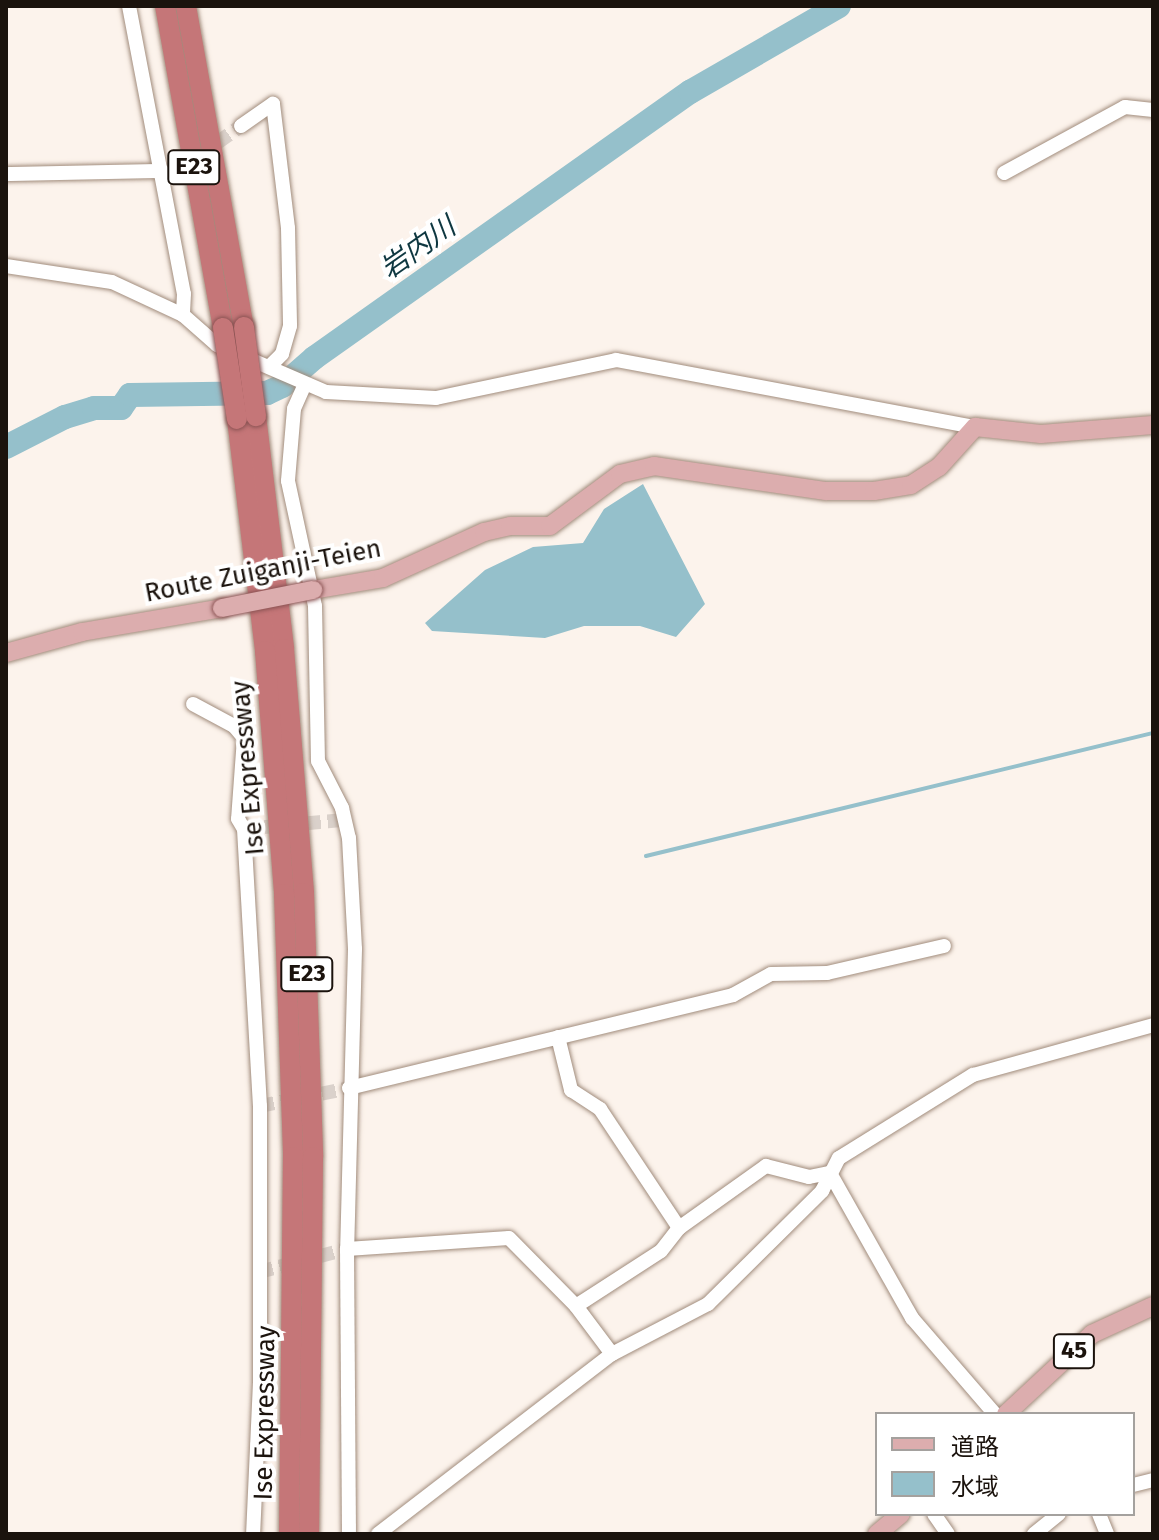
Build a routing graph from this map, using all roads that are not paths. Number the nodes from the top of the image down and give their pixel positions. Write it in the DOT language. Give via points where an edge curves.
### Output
graph roads {
  1 [pos="129,6"];
  2 [pos="165,6"];
  3 [pos="186,6"];
  4 [pos="200,6"];
  5 [pos="1153,110"];
  6 [pos="241,126"];
  7 [pos="162,171"];
  8 [pos="1004,173"];
  9 [pos="6,174"];
  10 [pos="228,233"];
  11 [pos="6,266"];
  12 [pos="183,315"];
  13 [pos="233,327"];
  14 [pos="270,366"];
  15 [pos="305,384"];
  16 [pos="246,418"];
  17 [pos="1153,425"];
  18 [pos="975,427"];
  19 [pos="313,590"];
  20 [pos="6,653"];
  21 [pos="193,704"];
  22 [pos="944,946"];
  23 [pos="1153,1025"];
  24 [pos="558,1037"];
  25 [pos="349,1088"];
  26 [pos="830,1173"];
  27 [pos="679,1228"];
  28 [pos="347,1249"];
  29 [pos="576,1306"];
  30 [pos="1153,1306"];
  31 [pos="612,1354"];
  32 [pos="993,1412"];
  33 [pos="1008,1412"];
  34 [pos="899,1516"];
  35 [pos="935,1516"];
  36 [pos="1056,1516"];
  37 [pos="253,1534"];
  38 [pos="289,1534"];
  39 [pos="309,1534"];
  40 [pos="349,1534"];
  41 [pos="378,1534"];
  42 [pos="877,1534"];
  43 [pos="948,1534"];
  44 [pos="1034,1534"];
  1 -- 7 [label="street"];
  2 -- 13 [label="highway, Ise Expressway / E23"];
  3 -- 10 [label="highway, Ise Expressway / E23"];
  4 -- 10 [label="highway" via="235,203"];
  5 -- 8 [label="street" via="1125,107"];
  6 -- 14 [label="street" via="273,104 288,228 290,326 282,354"];
  7 -- 9 [label="street"];
  7 -- 12 [label="street"];
  10 -- 13 [label="highway, Ise Expressway / E23"];
  11 -- 12 [label="street" via="112,282"];
  12 -- 14 [label="street" via="217,345"];
  13 -- 16 [label="highway, Ise Expressway, bridge"];
  14 -- 15 [label="street"];
  15 -- 18 [label="street" via="326,392 436,398 616,360"];
  15 -- 19 [label="street" via="294,409 288,481"];
  16 -- 38 [label="highway, Ise Expressway / E23" via="285,910 293,1157"];
  16 -- 39 [label="highway, Ise Expressway / E23" via="284,649 304,893 313,1157"];
  17 -- 18 [label="main road" via="1041,434"];
  18 -- 19 [label="main road, Route Zuiganji-Teien" via="939,467 911,485 826,491 654,466 620,474 550,526 484,532 383,578"];
  19 -- 20 [label="main road, Route Zuiganji-Teien, bridge" via="82,632"];
  19 -- 25 [label="street" via="318,761 342,808 349,838 355,949"];
  21 -- 37 [label="street" via="234,726 244,738 238,819 244,829 260,1106 260,1382"];
  22 -- 24 [label="street" via="827,973 771,974 733,995"];
  23 -- 26 [label="street" via="973,1075 839,1158"];
  24 -- 25 [label="street"];
  24 -- 27 [label="street" via="571,1090 600,1109"];
  25 -- 28 [label="street"];
  26 -- 27 [label="street" via="809,1177 766,1166"];
  26 -- 31 [label="street" via="822,1191 708,1304"];
  26 -- 32 [label="street" via="912,1318"];
  27 -- 29 [label="street" via="661,1251"];
  28 -- 29 [label="street" via="509,1238"];
  28 -- 40 [label="street"];
  29 -- 31 [label="street"];
  30 -- 33 [label="main road, 45" via="1092,1334"];
  31 -- 41 [label="street"];
  34 -- 42 [label="main road"];
  35 -- 43 [label="street"];
  36 -- 44 [label="street"];
}
